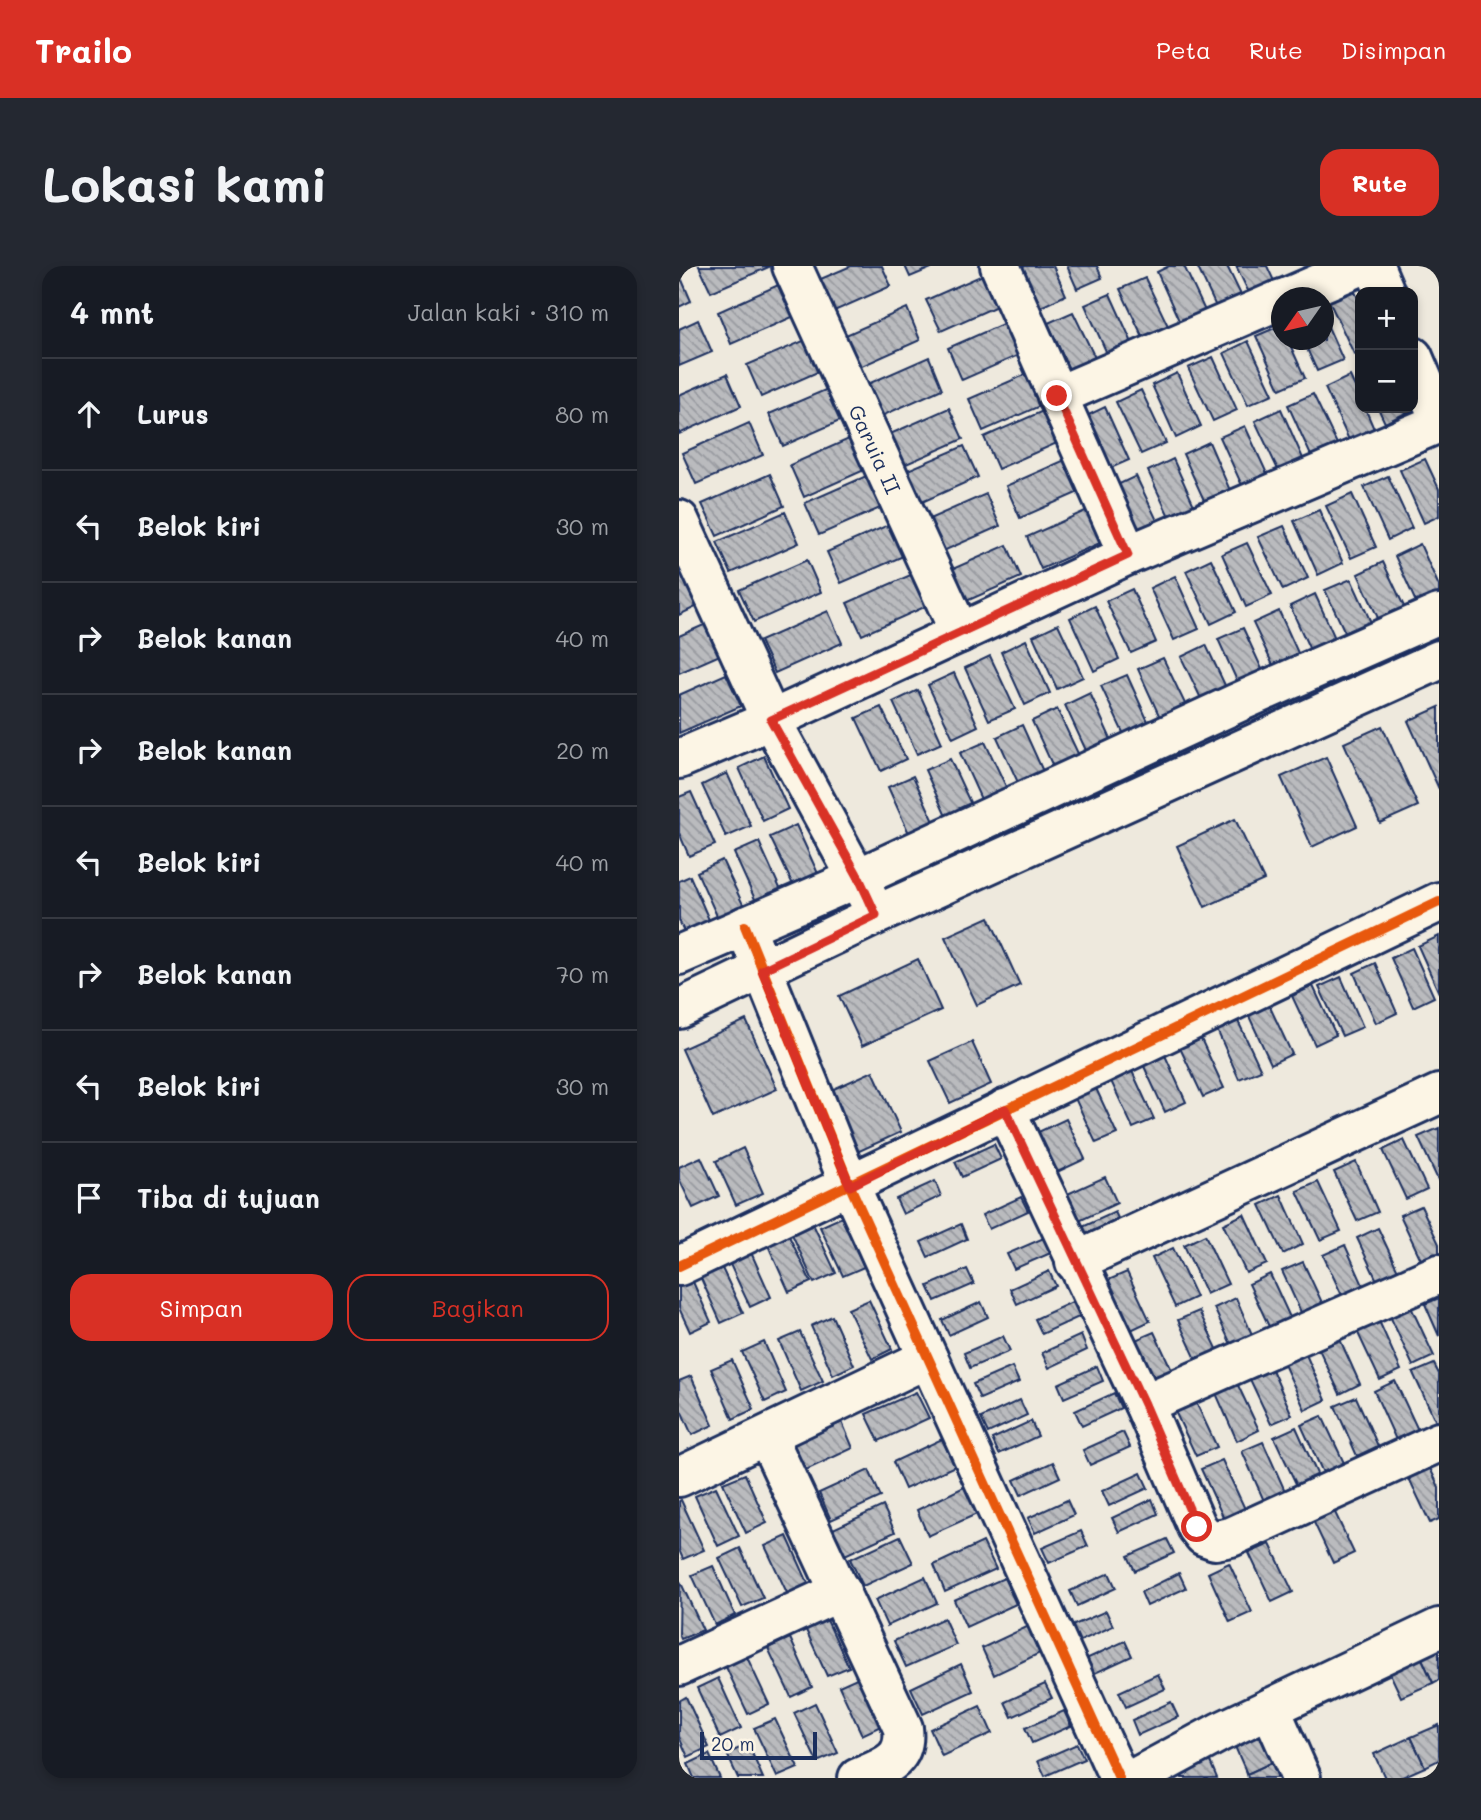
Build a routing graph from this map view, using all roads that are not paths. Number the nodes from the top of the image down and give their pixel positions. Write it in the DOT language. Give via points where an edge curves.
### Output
graph roads {
  1 [pos="792,266"];
  2 [pos="1000,266"];
  3 [pos="1360,266"];
  4 [pos="1374,266"];
  5 [pos="1310,287"];
  6 [pos="1383,287"];
  7 [pos="1271,304"];
  8 [pos="1418,369"];
  9 [pos="1057,396"];
  10 [pos="1439,421"];
  11 [pos="679,520"];
  12 [pos="1128,555"];
  13 [pos="1439,614"];
  14 [pos="960,633"];
  15 [pos="1439,660"];
  16 [pos="771,720"];
  17 [pos="679,759"];
  18 [pos="859,878"];
  19 [pos="1439,902"];
  20 [pos="876,915"];
  21 [pos="745,926"];
  22 [pos="679,956"];
  23 [pos="762,970"];
  24 [pos="679,1009"];
  25 [pos="1439,1094"];
  26 [pos="1005,1109"];
  27 [pos="850,1186"];
  28 [pos="1075,1262"];
  29 [pos="679,1266"];
  30 [pos="1439,1274"];
  31 [pos="928,1358"];
  32 [pos="1144,1404"];
  33 [pos="767,1436"];
  34 [pos="1439,1442"];
  35 [pos="679,1477"];
  36 [pos="841,1591"];
  37 [pos="1439,1628"];
  38 [pos="679,1666"];
  39 [pos="1270,1708"];
  40 [pos="858,1778"];
  41 [pos="1119,1778"];
  42 [pos="1135,1778"];
  43 [pos="1301,1778"];
  1 -- 14 [label="street, Garuia II"];
  2 -- 9 [label="street"];
  3 -- 5 [label="street"];
  4 -- 6 [label="street"];
  7 -- 9 [label="street"];
  8 -- 10 [label="street"];
  9 -- 12 [label="street"];
  10 -- 12 [label="street"];
  11 -- 16 [label="street"];
  12 -- 14 [label="street"];
  13 -- 18 [label="street"];
  14 -- 16 [label="street"];
  15 -- 20 [label="street"];
  16 -- 17 [label="street"];
  16 -- 18 [label="street"];
  18 -- 20 [label="street"];
  18 -- 21 [label="street"];
  19 -- 26 [label="street"];
  20 -- 23 [label="street"];
  21 -- 22 [label="street"];
  21 -- 23 [label="street"];
  23 -- 24 [label="street"];
  23 -- 27 [label="street"];
  25 -- 28 [label="street"];
  26 -- 27 [label="street"];
  26 -- 28 [label="street"];
  27 -- 29 [label="street"];
  27 -- 31 [label="street"];
  28 -- 32 [label="street"];
  30 -- 32 [label="street"];
  31 -- 33 [label="street"];
  31 -- 41 [label="street"];
  32 -- 34 [label="street" via="1197,1527 1215,1540"];
  33 -- 35 [label="street"];
  33 -- 36 [label="street"];
  36 -- 38 [label="street"];
  36 -- 40 [label="street" via="903,1728 902,1749 895,1759"];
  37 -- 39 [label="street"];
  39 -- 42 [label="street"];
  39 -- 43 [label="street"];
}
